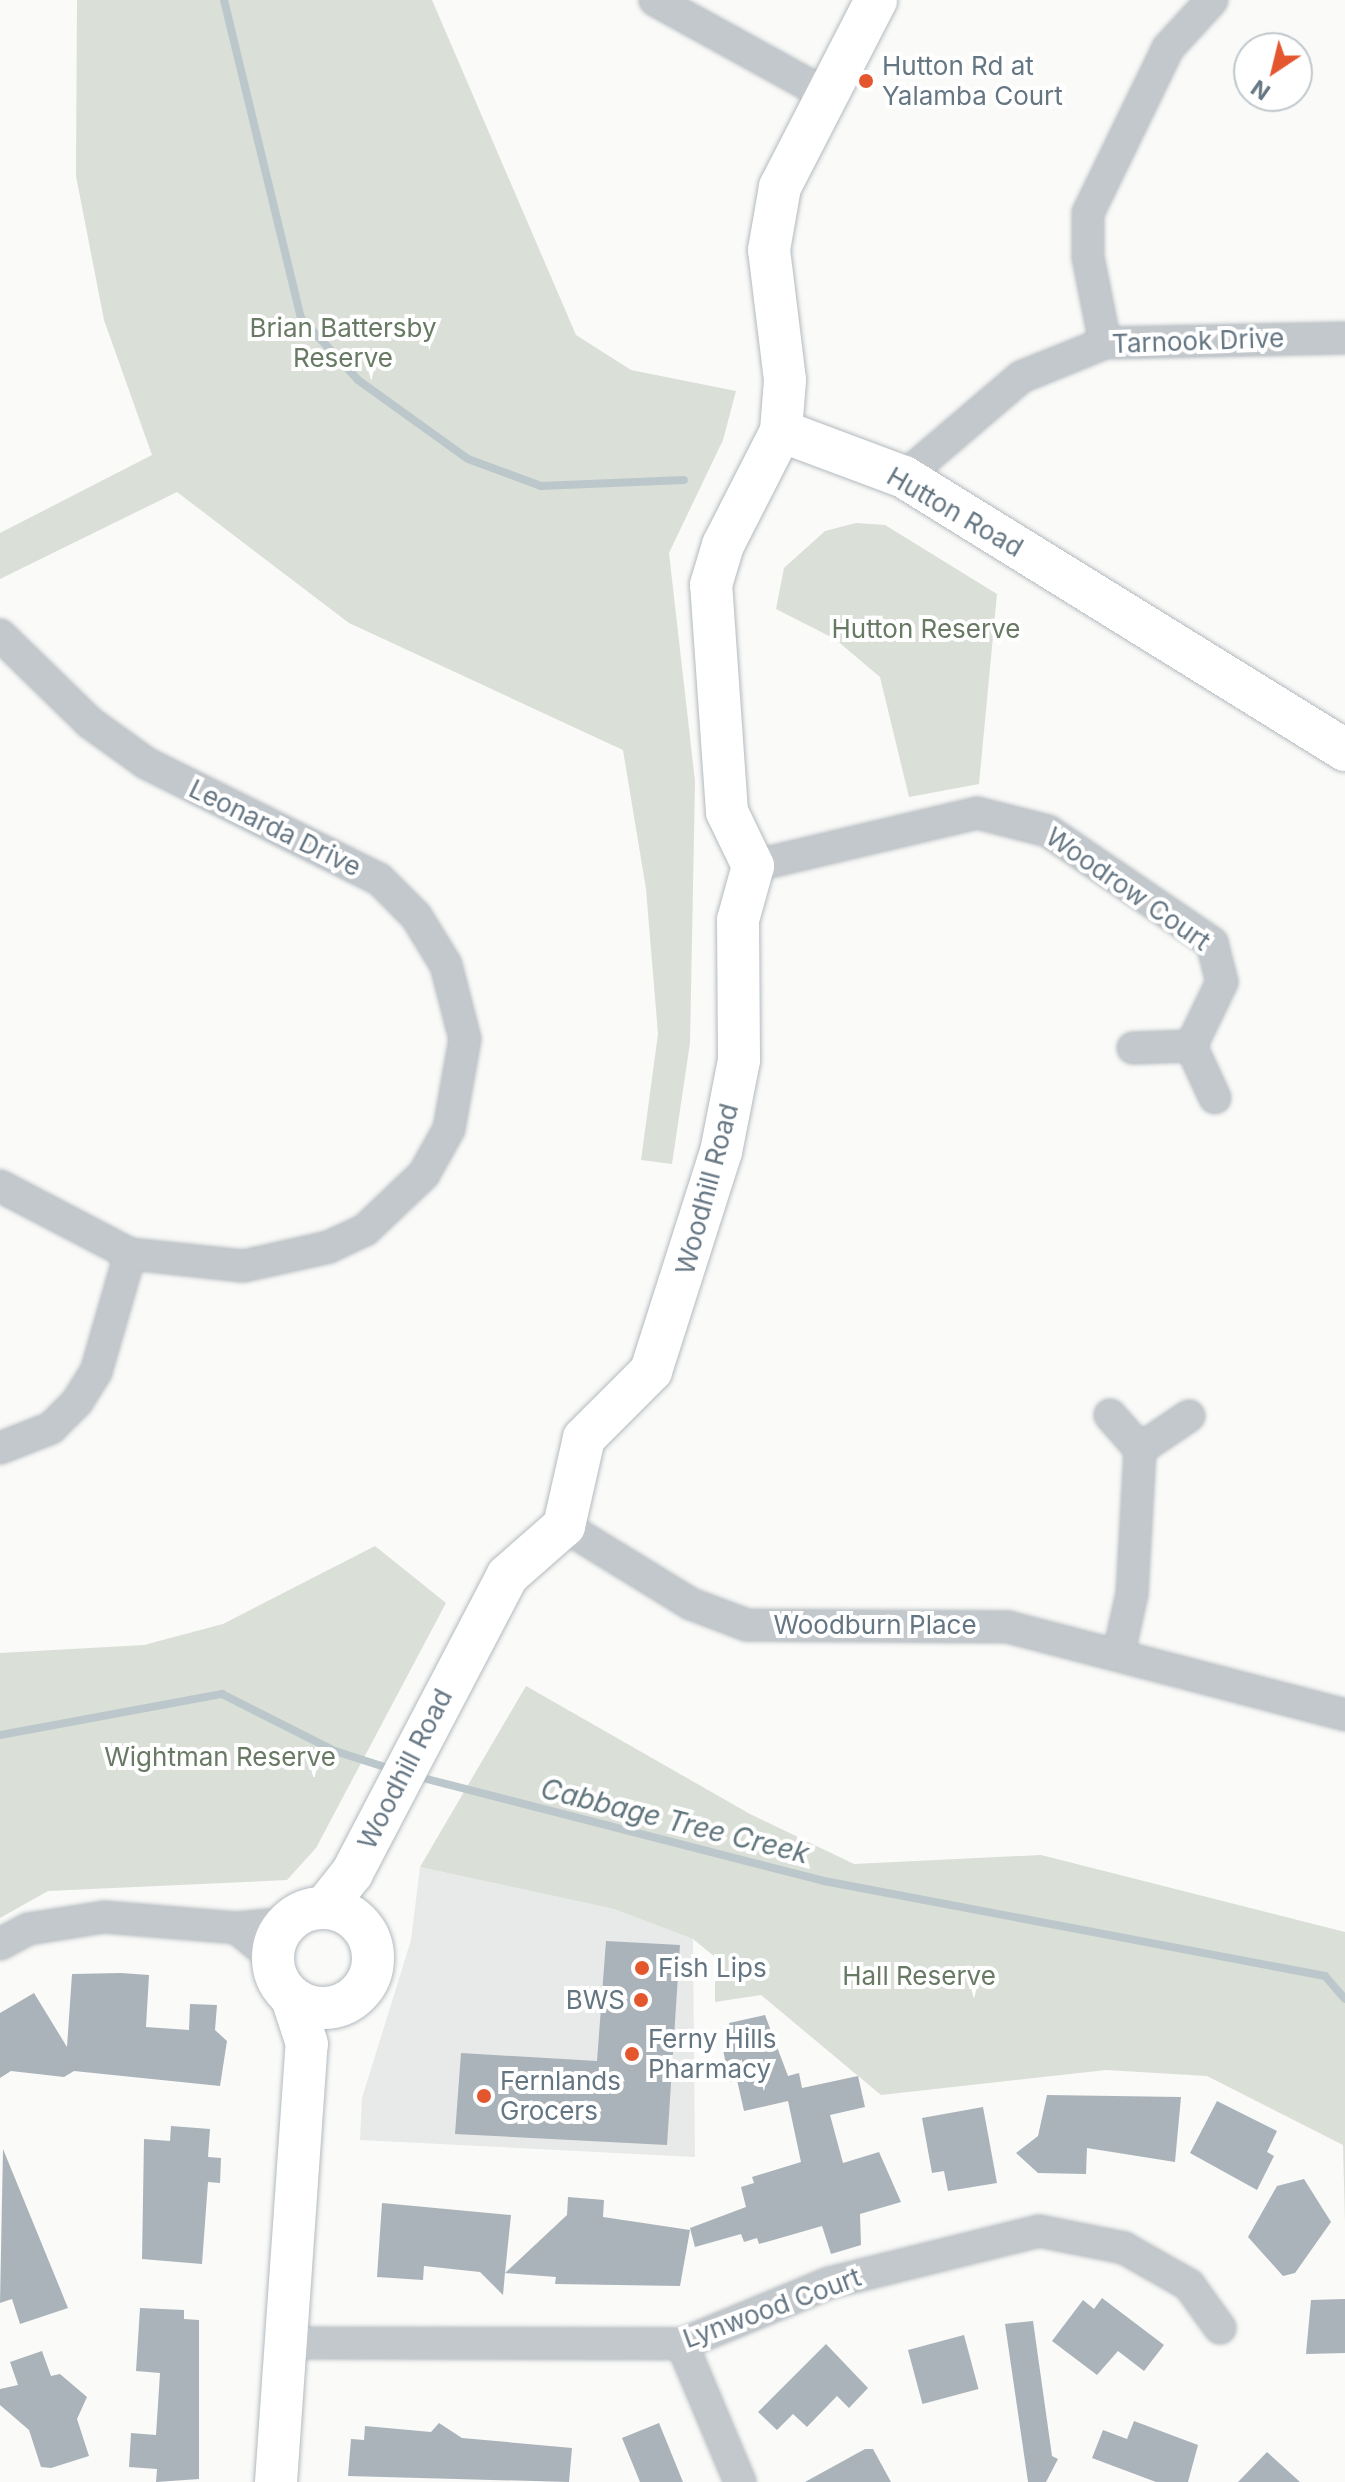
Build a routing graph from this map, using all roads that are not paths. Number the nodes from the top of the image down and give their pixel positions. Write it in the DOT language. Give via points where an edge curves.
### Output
graph roads {
  1 [pos="655,0"];
  2 [pos="876,0"];
  3 [pos="1212,0"];
  4 [pos="825,94"];
  5 [pos="1345,338"];
  6 [pos="1105,343"];
  7 [pos="781,431"];
  8 [pos="904,477"];
  9 [pos="0,635"];
  10 [pos="1345,750"];
  11 [pos="753,866"];
  12 [pos="1191,1046"];
  13 [pos="1133,1048"];
  14 [pos="1215,1098"];
  15 [pos="0,1186"];
  16 [pos="130,1254"];
  17 [pos="1110,1415"];
  18 [pos="1189,1416"];
  19 [pos="0,1448"];
  20 [pos="1140,1449"];
  21 [pos="564,1526"];
  22 [pos="1119,1652"];
  23 [pos="1345,1715"];
  24 [pos="338,1912"];
  25 [pos="279,1940"];
  26 [pos="0,1944"];
  27 [pos="310,2003"];
  28 [pos="1220,2328"];
  29 [pos="286,2343"];
  30 [pos="682,2344"];
  31 [pos="276,2482"];
  32 [pos="740,2482"];
  1 -- 4 [label="street"];
  2 -- 4 [label="street"];
  3 -- 6 [label="street" via="1168,48 1088,213 1088,257"];
  4 -- 7 [label="street" via="772,221 785,380"];
  5 -- 6 [label="street, Tarnook Drive"];
  6 -- 8 [label="street, Tarnook Drive" via="1021,377"];
  7 -- 8 [label="street, Hutton Road"];
  7 -- 11 [label="street" via="723,545 711,585 727,812"];
  8 -- 10 [label="street, Hutton Road"];
  9 -- 16 [label="street, Leonarda Drive" via="79,714 146,763 379,879 416,916 460,1001 465,1039 449,1129 424,1174 365,1230 329,1247 243,1266"];
  11 -- 12 [label="street, Woodrow Court" via="977,813 1004,814 1048,831 1212,943 1222,982"];
  11 -- 21 [label="street, Woodhill Road" via="738,920 742,1018 721,1152 666,1340 651,1371 584,1438"];
  12 -- 13 [label="street"];
  12 -- 14 [label="street"];
  15 -- 16 [label="street, Leonarda Drive"];
  16 -- 19 [label="street" via="96,1372 77,1402 51,1428"];
  17 -- 20 [label="street"];
  18 -- 20 [label="street"];
  20 -- 22 [label="street" via="1132,1594"];
  21 -- 22 [label="street, Woodburn Place" via="691,1604 747,1625 942,1621"];
  21 -- 24 [label="street, Woodhill Road" via="507,1576 409,1758"];
  22 -- 23 [label="street, Woodburn Place"];
  24 -- 25 [label="street, Woodhill Road"];
  24 -- 27 [label="street" via="370,1939 372,1968 361,1992"];
  25 -- 26 [label="street" via="237,1928 104,1917 28,1929"];
  25 -- 27 [label="street"];
  27 -- 29 [label="street"];
  28 -- 30 [label="street, Lynwood Court" via="1189,2285 1124,2248 1039,2231 829,2283"];
  29 -- 30 [label="street, Lynwood Court"];
  29 -- 31 [label="street"];
  30 -- 32 [label="street"];
}
